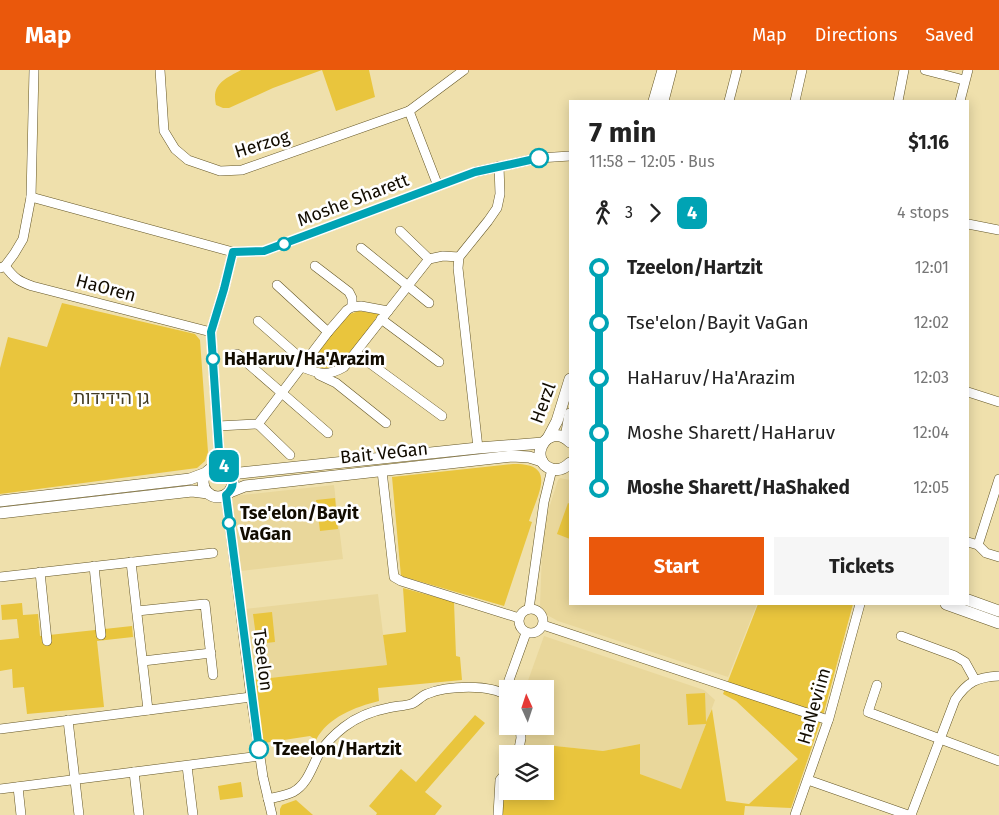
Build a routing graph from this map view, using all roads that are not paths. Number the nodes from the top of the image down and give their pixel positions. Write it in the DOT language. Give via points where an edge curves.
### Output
graph roads {
  1 [pos="34,70"];
  2 [pos="160,70"];
  3 [pos="464,70"];
  4 [pos="663,70"];
  5 [pos="672,70"];
  6 [pos="737,70"];
  7 [pos="802,70"];
  8 [pos="904,70"];
  9 [pos="925,70"];
  10 [pos="968,70"];
  11 [pos="964,80"];
  12 [pos="654,100"];
  13 [pos="663,100"];
  14 [pos="729,100"];
  15 [pos="795,100"];
  16 [pos="898,100"];
  17 [pos="960,100"];
  18 [pos="409,111"];
  19 [pos="569,156"];
  20 [pos="498,166"];
  21 [pos="438,186"];
  22 [pos="31,197"];
  23 [pos="969,224"];
  24 [pos="400,230"];
  25 [pos="999,230"];
  26 [pos="361,248"];
  27 [pos="233,252"];
  28 [pos="459,257"];
  29 [pos="429,259"];
  30 [pos="315,266"];
  31 [pos="3,267"];
  32 [pos="276,285"];
  33 [pos="407,286"];
  34 [pos="429,304"];
  35 [pos="352,307"];
  36 [pos="388,311"];
  37 [pos="381,320"];
  38 [pos="258,322"];
  39 [pos="211,332"];
  40 [pos="328,332"];
  41 [pos="356,353"];
  42 [pos="236,354"];
  43 [pos="439,362"];
  44 [pos="302,367"];
  45 [pos="569,382"];
  46 [pos="969,392"];
  47 [pos="282,394"];
  48 [pos="999,402"];
  49 [pos="442,416"];
  50 [pos="386,423"];
  51 [pos="258,424"];
  52 [pos="218,426"];
  53 [pos="569,427"];
  54 [pos="328,432"];
  55 [pos="545,440"];
  56 [pos="568,440"];
  57 [pos="478,448"];
  58 [pos="219,451"];
  59 [pos="290,454"];
  60 [pos="542,461"];
  61 [pos="568,466"];
  62 [pos="552,469"];
  63 [pos="209,470"];
  64 [pos="227,470"];
  65 [pos="382,471"];
  66 [pos="999,479"];
  67 [pos="221,494"];
  68 [pos="0,501"];
  69 [pos="995,507"];
  70 [pos="0,513"];
  71 [pos="969,542"];
  72 [pos="978,545"];
  73 [pos="213,553"];
  74 [pos="999,557"];
  75 [pos="131,562"];
  76 [pos="94,566"];
  77 [pos="40,572"];
  78 [pos="0,576"];
  79 [pos="969,600"];
  80 [pos="860,605"];
  81 [pos="949,605"];
  82 [pos="529,609"];
  83 [pos="137,611"];
  84 [pos="999,611"];
  85 [pos="519,618"];
  86 [pos="999,623"];
  87 [pos="543,625"];
  88 [pos="526,633"];
  89 [pos="101,635"];
  90 [pos="901,636"];
  91 [pos="47,641"];
  92 [pos="211,653"];
  93 [pos="142,661"];
  94 [pos="214,675"];
  95 [pos="999,676"];
  96 [pos="511,680"];
  97 [pos="975,680"];
  98 [pos="877,685"];
  99 [pos="499,693"];
  100 [pos="251,697"];
  101 [pos="148,710"];
  102 [pos="68,720"];
  103 [pos="828,720"];
  104 [pos="0,729"];
  105 [pos="940,739"];
  106 [pos="260,756"];
  107 [pos="999,761"];
  108 [pos="187,766"];
  109 [pos="134,772"];
  110 [pos="75,780"];
  111 [pos="808,780"];
  112 [pos="18,787"];
  113 [pos="0,789"];
  114 [pos="499,798"];
  115 [pos="268,799"];
  116 [pos="21,815"];
  117 [pos="79,815"];
  118 [pos="139,815"];
  119 [pos="193,815"];
  120 [pos="272,815"];
  121 [pos="498,815"];
  122 [pos="795,815"];
  123 [pos="909,815"];
  1 -- 22 [label="street"];
  2 -- 18 [label="street, Herzog" via="164,131 175,149 188,160 220,170 242,170"];
  3 -- 18 [label="street, Herzog"];
  4 -- 12 [label="main road"];
  5 -- 13 [label="main road"];
  6 -- 14 [label="street"];
  7 -- 15 [label="street"];
  8 -- 16 [label="street"];
  9 -- 11 [label="street"];
  10 -- 11 [label="street"];
  11 -- 17 [label="street"];
  18 -- 21 [label="street"];
  19 -- 20 [label="street, Moshe Sharett"];
  20 -- 21 [label="street, Moshe Sharett"];
  20 -- 28 [label="street" via="500,194 497,208"];
  21 -- 27 [label="street, Moshe Sharett" via="264,251"];
  22 -- 27 [label="street, Moshe Sharett"];
  22 -- 31 [label="street" via="23,238"];
  23 -- 25 [label="street"];
  24 -- 29 [label="street"];
  26 -- 33 [label="street"];
  27 -- 39 [label="street"];
  28 -- 29 [label="street"];
  28 -- 57 [label="street"];
  29 -- 33 [label="street"];
  30 -- 35 [label="street" via="350,292"];
  31 -- 39 [label="street, HaOren" via="13,277 32,286"];
  32 -- 40 [label="street"];
  33 -- 34 [label="street"];
  33 -- 36 [label="street"];
  35 -- 36 [label="street"];
  35 -- 40 [label="street"];
  36 -- 37 [label="street"];
  37 -- 41 [label="street"];
  37 -- 43 [label="street"];
  38 -- 44 [label="street" via="298,356"];
  39 -- 52 [label="street"];
  40 -- 44 [label="street"];
  41 -- 44 [label="street" via="334,373 320,374"];
  41 -- 49 [label="street"];
  42 -- 47 [label="street"];
  44 -- 47 [label="street"];
  44 -- 50 [label="street" via="336,383"];
  45 -- 55 [label="main road, Herzl" via="557,421"];
  46 -- 48 [label="street"];
  47 -- 51 [label="street"];
  47 -- 54 [label="street"];
  51 -- 52 [label="street"];
  51 -- 59 [label="street"];
  52 -- 58 [label="street"];
  53 -- 56 [label="main road, Herzl"];
  55 -- 56 [label="main road, Bait VeGan" via="559,436"];
  55 -- 57 [label="main road, Bait VeGan"];
  55 -- 60 [label="main road" via="540,451"];
  57 -- 64 [label="main road, Bait VeGan" via="240,473"];
  58 -- 63 [label="street" via="217,462"];
  58 -- 64 [label="street"];
  60 -- 62 [label="main road"];
  60 -- 65 [label="main road, Bait VeGan" via="512,456"];
  61 -- 62 [label="main road"];
  62 -- 82 [label="street" via="542,512"];
  63 -- 64 [label="main road" via="220,467"];
  63 -- 67 [label="main road" via="203,482"];
  63 -- 68 [label="main road" via="190,479"];
  64 -- 67 [label="main road" via="233,481"];
  65 -- 67 [label="main road, Bait VeGan" via="245,486"];
  65 -- 85 [label="street" via="394,577"];
  66 -- 69 [label="street"];
  67 -- 70 [label="main road, Bait VeGan" via="192,491"];
  67 -- 100 [label="street, Tseelon" via="228,509"];
  69 -- 72 [label="street"];
  71 -- 72 [label="street"];
  72 -- 74 [label="street" via="986,553"];
  73 -- 75 [label="street"];
  75 -- 76 [label="street"];
  75 -- 83 [label="street"];
  76 -- 77 [label="street"];
  76 -- 89 [label="street"];
  77 -- 78 [label="street"];
  77 -- 91 [label="street"];
  79 -- 84 [label="main road"];
  80 -- 103 [label="street, HaNeviim"];
  81 -- 86 [label="main road"];
  82 -- 85 [label="street"];
  82 -- 87 [label="street" via="540,613"];
  83 -- 92 [label="street" via="205,604"];
  83 -- 93 [label="street"];
  85 -- 88 [label="street" via="520,628"];
  87 -- 88 [label="street" via="534,634"];
  87 -- 103 [label="street"];
  88 -- 96 [label="street"];
  90 -- 97 [label="street" via="955,656 965,662"];
  92 -- 93 [label="street"];
  92 -- 94 [label="street"];
  93 -- 101 [label="street"];
  95 -- 97 [label="street"];
  97 -- 105 [label="street" via="955,700"];
  98 -- 105 [label="street" via="868,712"];
  99 -- 115 [label="street" via="486,688 455,688 428,693 413,703 377,710 352,721 322,750 298,789 285,796"];
  100 -- 101 [label="street"];
  100 -- 106 [label="street, Tseelon"];
  101 -- 102 [label="street"];
  102 -- 104 [label="street"];
  102 -- 110 [label="street"];
  103 -- 111 [label="street, HaNeviim"];
  105 -- 107 [label="street"];
  105 -- 123 [label="street"];
  106 -- 108 [label="street"];
  106 -- 115 [label="street, Tseelon"];
  108 -- 109 [label="street"];
  108 -- 119 [label="street"];
  109 -- 110 [label="street"];
  109 -- 118 [label="street"];
  110 -- 112 [label="street"];
  110 -- 117 [label="street"];
  111 -- 122 [label="street, HaNeviim"];
  111 -- 123 [label="street"];
  112 -- 113 [label="street"];
  112 -- 116 [label="street"];
  114 -- 121 [label="street"];
  115 -- 120 [label="street, Tseelon"];
}
